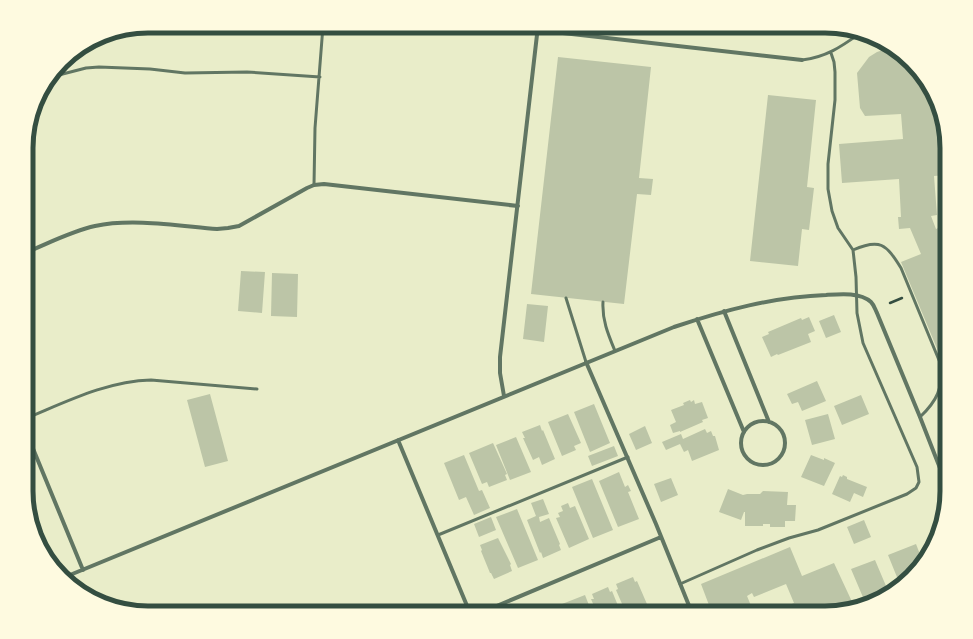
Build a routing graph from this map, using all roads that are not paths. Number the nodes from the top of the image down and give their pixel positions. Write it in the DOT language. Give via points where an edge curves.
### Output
graph roads {
  1 [pos="323,33"];
  2 [pos="537,33"];
  3 [pos="579,33"];
  4 [pos="855,37"];
  5 [pos="831,53"];
  6 [pos="802,60"];
  7 [pos="60,75"];
  8 [pos="320,76"];
  9 [pos="314,185"];
  10 [pos="518,206"];
  11 [pos="33,250"];
  12 [pos="853,250"];
  13 [pos="857,296"];
  14 [pos="566,298"];
  15 [pos="603,302"];
  16 [pos="724,311"];
  17 [pos="697,319"];
  18 [pos="615,351"];
  19 [pos="586,362"];
  20 [pos="940,363"];
  21 [pos="940,386"];
  22 [pos="257,389"];
  23 [pos="504,396"];
  24 [pos="33,416"];
  25 [pos="920,417"];
  26 [pos="769,422"];
  27 [pos="744,432"];
  28 [pos="398,440"];
  29 [pos="33,449"];
  30 [pos="628,457"];
  31 [pos="940,468"];
  32 [pos="438,535"];
  33 [pos="661,537"];
  34 [pos="83,570"];
  35 [pos="70,575"];
  36 [pos="680,584"];
  37 [pos="467,606"];
  38 [pos="497,606"];
  39 [pos="689,606"];
  1 -- 8 [label="lane"];
  2 -- 10 [label="street"];
  3 -- 6 [label="street"];
  4 -- 5 [label="lane"];
  5 -- 6 [label="lane" via="815,59"];
  5 -- 12 [label="lane" via="834,62 835,100 828,158 828,189 838,228"];
  7 -- 8 [label="lane" via="99,67 185,73 247,72"];
  8 -- 9 [label="lane" via="315,128"];
  9 -- 10 [label="street" via="335,184"];
  9 -- 11 [label="street" via="234,227 113,223 95,226"];
  10 -- 23 [label="street" via="500,357"];
  12 -- 13 [label="lane"];
  12 -- 20 [label="lane" via="878,243 892,254 901,268"];
  13 -- 16 [label="street" via="793,296"];
  13 -- 25 [label="street" via="874,306"];
  13 -- 36 [label="lane" via="857,312 863,342 920,475 916,488 889,502 818,530 757,550"];
  14 -- 19 [label="lane"];
  15 -- 18 [label="lane" via="604,324"];
  16 -- 17 [label="street"];
  16 -- 26 [label="street"];
  17 -- 18 [label="street"];
  17 -- 27 [label="street"];
  18 -- 19 [label="street"];
  19 -- 23 [label="street"];
  19 -- 30 [label="street"];
  21 -- 25 [label="lane" via="931,407"];
  22 -- 24 [label="lane" via="137,380 91,392"];
  23 -- 28 [label="street"];
  25 -- 31 [label="street"];
  26 -- 27 [label="street" via="755,422"];
  26 -- 27 [label="street" via="781,430 785,444 784,452 774,463 760,466 747,459 740,446"];
  28 -- 32 [label="street"];
  28 -- 34 [label="street"];
  29 -- 34 [label="street"];
  30 -- 32 [label="lane"];
  30 -- 33 [label="street"];
  32 -- 37 [label="street"];
  33 -- 36 [label="street"];
  33 -- 38 [label="street"];
  34 -- 35 [label="street"];
  36 -- 39 [label="street"];
}
